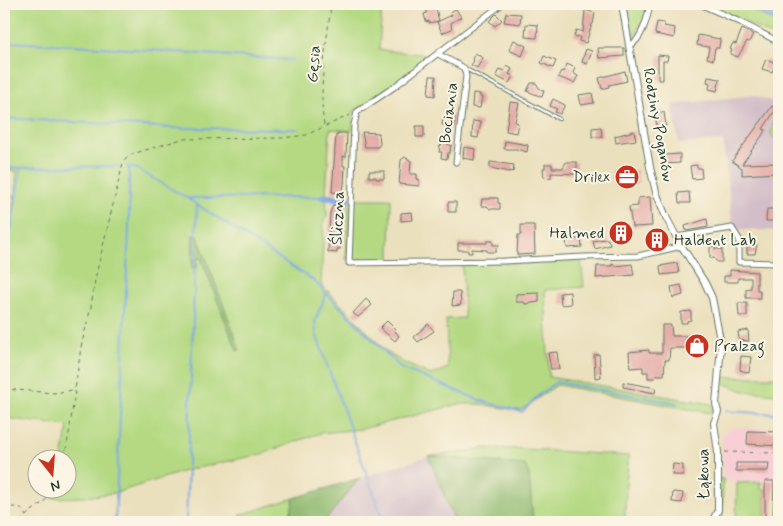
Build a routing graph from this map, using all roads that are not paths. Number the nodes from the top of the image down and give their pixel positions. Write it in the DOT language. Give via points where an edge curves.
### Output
graph roads {
  1 [pos="502,4"];
  2 [pos="622,4"];
  3 [pos="650,4"];
  4 [pos="700,4"];
  5 [pos="779,42"];
  6 [pos="629,46"];
  7 [pos="438,54"];
  8 [pos="464,68"];
  9 [pos="559,120"];
  10 [pos="456,162"];
  11 [pos="676,237"];
  12 [pos="682,246"];
  13 [pos="779,263"];
  14 [pos="716,404"];
  15 [pos="712,522"];
  1 -- 7 [label="street"];
  2 -- 6 [label="street, Rodziny Poganów"];
  3 -- 6 [label="street" via="640,34"];
  4 -- 5 [label="street"];
  6 -- 11 [label="street, Rodziny Poganów" via="652,180"];
  7 -- 8 [label="street, Bociania"];
  7 -- 12 [label="street, Śliczna" via="356,114 349,263 638,256"];
  8 -- 9 [label="lane"];
  8 -- 10 [label="street, Bociania" via="466,76"];
  11 -- 12 [label="street, Rodziny Poganów"];
  11 -- 13 [label="street" via="732,228 738,239 739,262"];
  12 -- 14 [label="street, Rodziny Poganów" via="712,298 721,345"];
  14 -- 15 [label="street, Łąkowa" via="718,510"];
}
